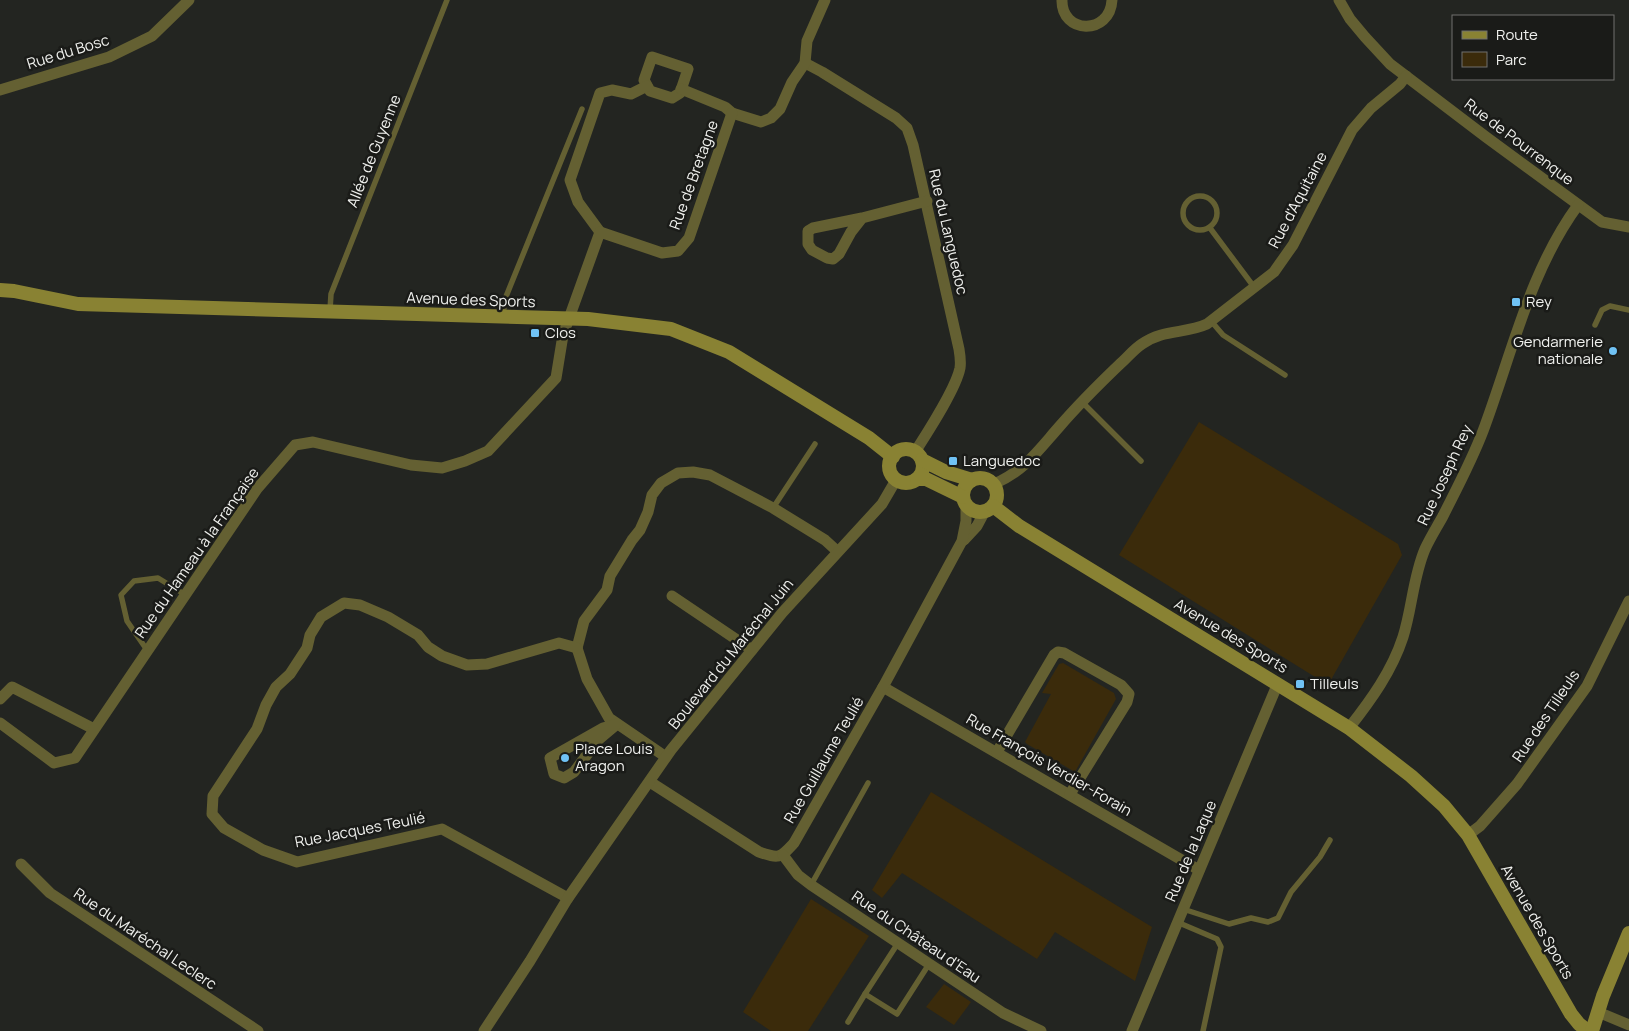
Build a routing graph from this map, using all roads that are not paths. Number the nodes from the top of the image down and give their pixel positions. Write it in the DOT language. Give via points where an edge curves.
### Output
graph roads {
  1 [pos="189,0"];
  2 [pos="447,0"];
  3 [pos="825,0"];
  4 [pos="1062,0"];
  5 [pos="1112,0"];
  6 [pos="1339,0"];
  7 [pos="805,63"];
  8 [pos="1406,76"];
  9 [pos="647,86"];
  10 [pos="681,89"];
  11 [pos="0,90"];
  12 [pos="582,109"];
  13 [pos="732,113"];
  14 [pos="926,201"];
  15 [pos="1578,205"];
  16 [pos="862,218"];
  17 [pos="1629,227"];
  18 [pos="1210,228"];
  19 [pos="600,232"];
  20 [pos="0,281"];
  21 [pos="1254,287"];
  22 [pos="0,290"];
  23 [pos="14,291"];
  24 [pos="1629,310"];
  25 [pos="330,312"];
  26 [pos="503,318"];
  27 [pos="568,320"];
  28 [pos="1211,320"];
  29 [pos="1595,325"];
  30 [pos="1285,375"];
  31 [pos="1081,401"];
  32 [pos="814,444"];
  33 [pos="918,456"];
  34 [pos="893,457"];
  35 [pos="1141,461"];
  36 [pos="917,479"];
  37 [pos="896,480"];
  38 [pos="972,480"];
  39 [pos="994,484"];
  40 [pos="965,501"];
  41 [pos="773,508"];
  42 [pos="989,509"];
  43 [pos="962,541"];
  44 [pos="837,551"];
  45 [pos="184,594"];
  46 [pos="672,596"];
  47 [pos="1629,601"];
  48 [pos="577,648"];
  49 [pos="147,650"];
  50 [pos="752,650"];
  51 [pos="1278,683"];
  52 [pos="883,686"];
  53 [pos="0,699"];
  54 [pos="0,723"];
  55 [pos="617,724"];
  56 [pos="1349,728"];
  57 [pos="94,729"];
  58 [pos="997,752"];
  59 [pos="666,757"];
  60 [pos="650,782"];
  61 [pos="868,783"];
  62 [pos="1070,794"];
  63 [pos="1468,835"];
  64 [pos="1330,840"];
  65 [pos="783,855"];
  66 [pos="21,864"];
  67 [pos="1199,870"];
  68 [pos="811,885"];
  69 [pos="568,898"];
  70 [pos="1183,909"];
  71 [pos="1177,922"];
  72 [pos="1629,933"];
  73 [pos="898,943"];
  74 [pos="929,964"];
  75 [pos="865,994"];
  76 [pos="1598,1012"];
  77 [pos="848,1022"];
  78 [pos="1629,1026"];
  79 [pos="258,1031"];
  80 [pos="484,1031"];
  81 [pos="1041,1031"];
  82 [pos="1132,1031"];
  83 [pos="1203,1031"];
  84 [pos="1590,1031"];
  1 -- 11 [label="street, Rue du Bosc" via="152,36 109,57"];
  2 -- 25 [label="lane, Allée de Guyenne" via="331,294"];
  3 -- 7 [label="street" via="807,41"];
  4 -- 5 [label="street" via="1069,19 1084,26 1100,23 1107,17"];
  6 -- 8 [label="street, Rue de Pourrenque" via="1365,37"];
  7 -- 13 [label="street" via="780,109 771,118 761,122"];
  7 -- 14 [label="street, Rue du Languedoc" via="896,118 907,128"];
  8 -- 15 [label="street, Rue de Pourrenque"];
  8 -- 21 [label="street, Rue d'Aquitaine" via="1352,130 1293,245 1274,272"];
  9 -- 10 [label="street" via="650,91 672,98"];
  9 -- 10 [label="street" via="644,80 652,57 688,69"];
  9 -- 19 [label="street" via="631,94 612,90 600,93 570,180 578,202"];
  10 -- 13 [label="street"];
  12 -- 26 [label="lane" via="505,299"];
  13 -- 19 [label="street, Rue de Bretagne" via="689,238 678,251 662,253"];
  14 -- 16 [label="street"];
  14 -- 33 [label="street, Rue du Languedoc" via="960,349 960,370"];
  15 -- 17 [label="street, Rue de Pourrenque" via="1602,222"];
  15 -- 56 [label="street, Rue Joseph Rey" via="1538,275 1470,464 1425,550 1404,636 1394,662"];
  16 -- 16 [label="street" via="813,228 808,231 808,244 812,250 833,258 839,254"];
  18 -- 18 [label="lane" via="1216,220 1217,210 1213,201 1204,196 1194,196 1186,202 1182,212 1184,222 1191,229 1201,231"];
  18 -- 21 [label="lane"];
  19 -- 27 [label="street"];
  20 -- 23 [label="main road, Avenue des Sports"];
  21 -- 28 [label="street, Rue d'Aquitaine"];
  22 -- 23 [label="main road, Avenue des Sports"];
  23 -- 25 [label="main road, Avenue des Sports" via="78,304"];
  24 -- 29 [label="lane" via="1610,306 1602,310"];
  25 -- 26 [label="main road, Avenue des Sports"];
  26 -- 27 [label="main road, Avenue des Sports"];
  27 -- 34 [label="main road, Avenue des Sports" via="588,319 671,329 729,352 869,438"];
  27 -- 45 [label="street, Rue du Hameau à la Française" via="556,378 488,451 442,468 411,465 313,442 295,445 257,489"];
  28 -- 30 [label="lane" via="1223,335"];
  28 -- 31 [label="street, Rue d'Aquitaine" via="1196,329 1170,331 1142,344"];
  31 -- 35 [label="lane"];
  31 -- 39 [label="street, Rue d'Aquitaine" via="1024,467"];
  32 -- 41 [label="lane"];
  33 -- 34 [label="main road" via="903,450"];
  33 -- 36 [label="main road" via="923,470"];
  33 -- 38 [label="main road" via="946,472"];
  34 -- 37 [label="main road" via="890,469"];
  36 -- 37 [label="main road" via="907,483"];
  36 -- 40 [label="main road" via="926,479"];
  37 -- 44 [label="street, Boulevard du Maréchal Juin" via="882,504"];
  38 -- 39 [label="main road" via="984,478"];
  38 -- 40 [label="main road" via="965,487"];
  39 -- 42 [label="main road" via="997,495"];
  40 -- 42 [label="main road" via="972,510"];
  40 -- 43 [label="street, Rue Guillaume Teulié"];
  41 -- 44 [label="street"];
  41 -- 48 [label="street" via="710,475 678,473 661,483 652,496 640,530 610,576 607,590 584,621"];
  42 -- 43 [label="street, Rue Guillaume Teulié"];
  42 -- 51 [label="main road, Avenue des Sports"];
  43 -- 52 [label="street, Rue Guillaume Teulié"];
  44 -- 50 [label="street, Boulevard du Maréchal Juin"];
  45 -- 49 [label="street, Rue du Hameau à la Française"];
  45 -- 49 [label="lane" via="158,578 134,581 121,595 127,621"];
  46 -- 50 [label="street"];
  47 -- 63 [label="street, Rue des Tilleuls" via="1587,686 1517,784"];
  48 -- 55 [label="street" via="587,679 609,718"];
  48 -- 69 [label="street, Rue Jacques Teulié" via="559,643 487,664 467,665 442,656 428,647 418,634 388,617 360,605 344,603 321,617 310,635 307,648 290,674 276,687 257,729 213,796 212,814 224,828 263,850 297,862 442,829"];
  49 -- 57 [label="street, Rue du Hameau à la Française"];
  50 -- 59 [label="street, Boulevard du Maréchal Juin"];
  51 -- 56 [label="main road, Avenue des Sports"];
  51 -- 67 [label="street, Rue de la Laque"];
  52 -- 58 [label="street, Rue François Verdier-Forain"];
  52 -- 65 [label="street, Rue Guillaume Teulié" via="794,843"];
  53 -- 57 [label="street" via="12,687"];
  54 -- 57 [label="street, Rue du Hameau à la Française" via="54,763 75,758"];
  55 -- 55 [label="street" via="603,728 550,758 554,774 564,778 574,772 598,740"];
  55 -- 59 [label="street"];
  56 -- 63 [label="main road, Avenue des Sports" via="1444,806"];
  58 -- 62 [label="street, Rue François Verdier-Forain"];
  58 -- 62 [label="street" via="1058,652 1121,685 1129,694 1127,702"];
  59 -- 60 [label="street, Boulevard du Maréchal Juin"];
  60 -- 65 [label="street" via="759,852 773,857"];
  60 -- 69 [label="street, Boulevard du Maréchal Juin"];
  61 -- 68 [label="lane"];
  62 -- 67 [label="street, Rue François Verdier-Forain"];
  63 -- 84 [label="main road, Avenue des Sports" via="1571,1014"];
  64 -- 70 [label="lane" via="1291,892 1278,918 1268,922 1250,918 1229,924"];
  65 -- 68 [label="street, Rue du Château d'Eau" via="798,875"];
  66 -- 79 [label="street, Rue du Maréchal Leclerc" via="50,894"];
  67 -- 70 [label="street, Rue de la Laque"];
  68 -- 73 [label="street, Rue du Château d'Eau"];
  69 -- 80 [label="street, Boulevard du Maréchal Juin"];
  70 -- 71 [label="street, Rue de la Laque"];
  71 -- 82 [label="street, Rue de la Laque"];
  71 -- 83 [label="lane" via="1217,939 1221,947"];
  72 -- 76 [label="main road"];
  73 -- 74 [label="street, Rue du Château d'Eau"];
  73 -- 75 [label="lane"];
  74 -- 75 [label="lane" via="897,1014"];
  74 -- 81 [label="street, Rue du Château d'Eau" via="1003,1013"];
  75 -- 77 [label="lane"];
  76 -- 78 [label="street"];
  76 -- 84 [label="main road"];
}
